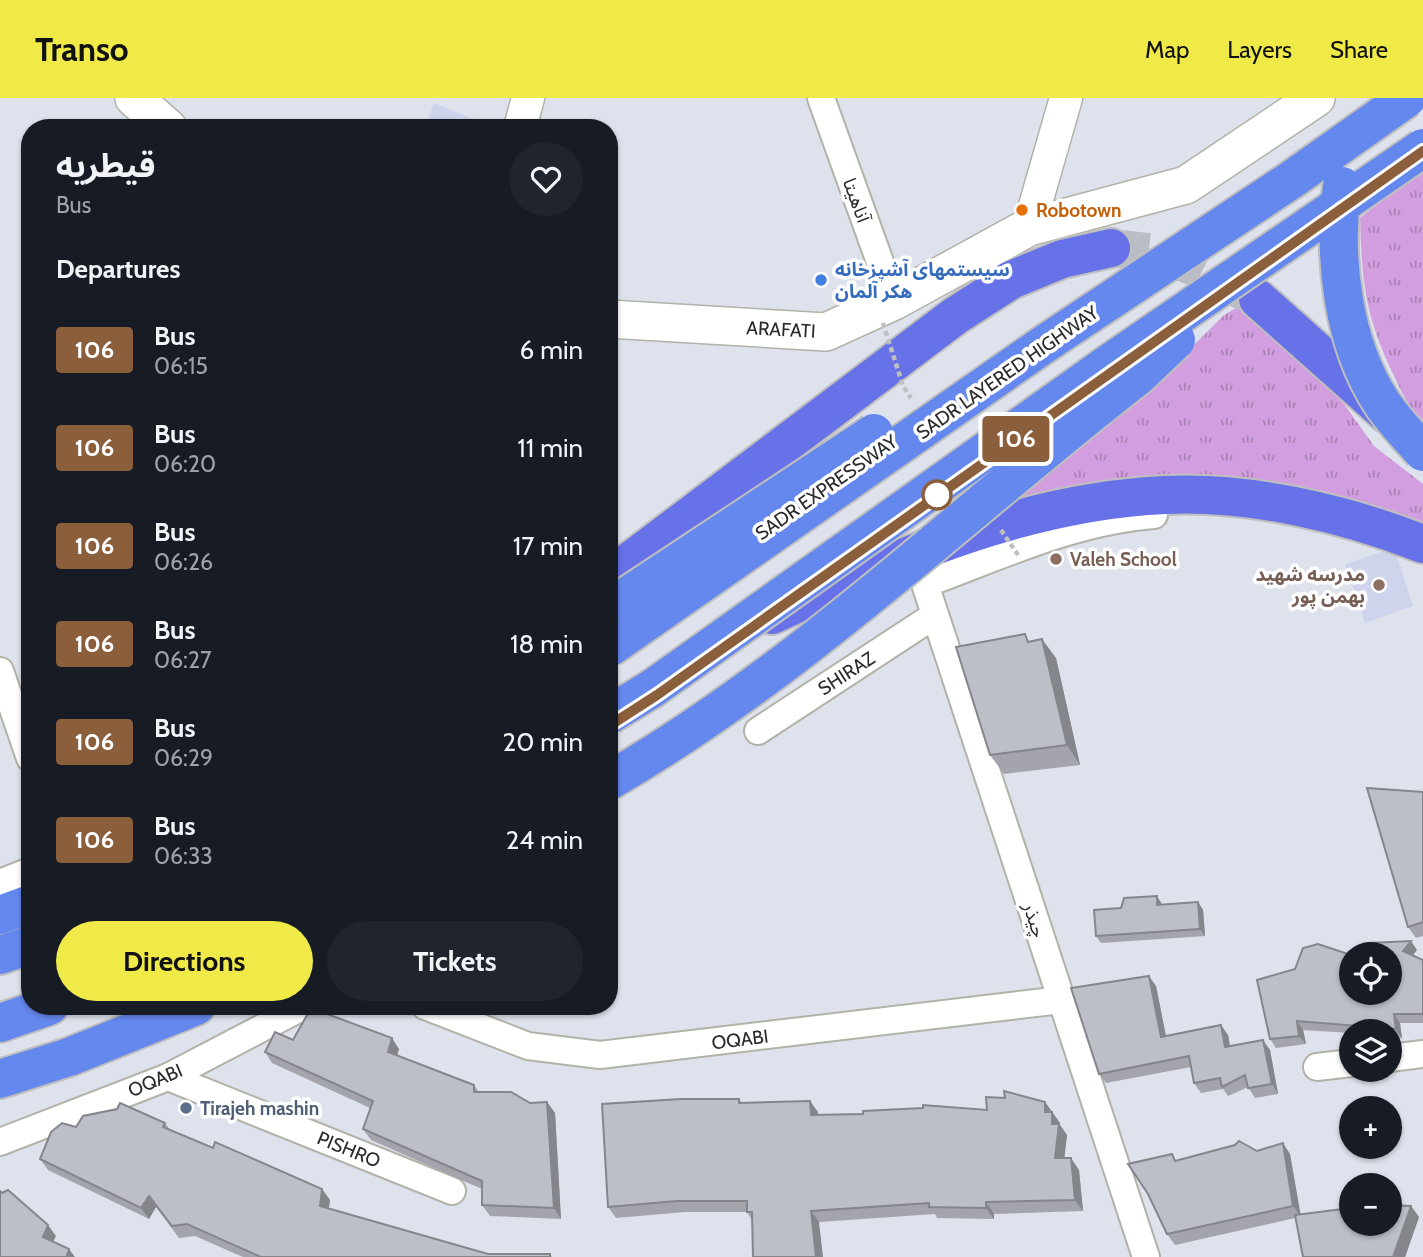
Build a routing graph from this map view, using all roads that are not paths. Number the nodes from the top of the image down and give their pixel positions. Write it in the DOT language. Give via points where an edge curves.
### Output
graph roads {
  1 [pos="134,98"];
  2 [pos="528,98"];
  3 [pos="821,98"];
  4 [pos="1066,98"];
  5 [pos="1316,98"];
  6 [pos="1371,98"];
  7 [pos="1390,98"];
  8 [pos="1407,98"];
  9 [pos="158,119"];
  10 [pos="522,119"];
  11 [pos="1423,149"];
  12 [pos="1029,227"];
  13 [pos="1111,248"];
  14 [pos="1258,281"];
  15 [pos="894,301"];
  16 [pos="618,319"];
  17 [pos="1045,343"];
  18 [pos="1423,443"];
  19 [pos="1423,452"];
  20 [pos="1288,505"];
  21 [pos="1423,544"];
  22 [pos="618,570"];
  23 [pos="618,602"];
  24 [pos="935,615"];
  25 [pos="757,622"];
  26 [pos="618,633"];
  27 [pos="618,642"];
  28 [pos="0,671"];
  29 [pos="618,710"];
  30 [pos="618,720"];
  31 [pos="758,731"];
  32 [pos="21,732"];
  33 [pos="618,774"];
  34 [pos="21,875"];
  35 [pos="0,883"];
  36 [pos="21,907"];
  37 [pos="0,915"];
  38 [pos="21,948"];
  39 [pos="0,955"];
  40 [pos="21,956"];
  41 [pos="0,963"];
  42 [pos="1061,1000"];
  43 [pos="23,1015"];
  44 [pos="174,1015"];
  45 [pos="287,1015"];
  46 [pos="448,1015"];
  47 [pos="0,1023"];
  48 [pos="1423,1054"];
  49 [pos="1402,1057"];
  50 [pos="1339,1064"];
  51 [pos="1317,1067"];
  52 [pos="169,1077"];
  53 [pos="0,1079"];
  54 [pos="0,1142"];
  55 [pos="452,1191"];
  56 [pos="1146,1257"];
  1 -- 9 [label="main road"];
  2 -- 10 [label="street"];
  3 -- 15 [label="street, آناهیتا"];
  4 -- 12 [label="street"];
  5 -- 12 [label="main road, ARAFATI" via="1186,185"];
  6 -- 19 [label="highway, bridge" via="1344,172 1339,236 1344,294 1350,329 1366,372 1382,403"];
  7 -- 26 [label="highway, SADR EXPRESSWAY" via="1307,160 1042,337"];
  8 -- 17 [label="highway, SADR LAYERED HIGHWAY, bridge"];
  11 -- 14 [label="highway, bridge"];
  11 -- 25 [label="highway"];
  12 -- 15 [label="main road, ARAFATI"];
  13 -- 22 [label="main road" via="1062,258 1011,280 955,316"];
  14 -- 18 [label="main road"];
  14 -- 29 [label="highway, bridge" via="1111,362"];
  14 -- 33 [label="highway, bridge" via="871,596 742,693"];
  15 -- 16 [label="main road, ARAFATI" via="826,331"];
  17 -- 23 [label="highway, bridge" via="965,373"];
  17 -- 27 [label="highway, SADR LAYERED HIGHWAY, bridge"];
  20 -- 21 [label="main road"];
  20 -- 24 [label="street, چیذر" via="1122,517 1050,537 925,584"];
  20 -- 25 [label="main road" via="1237,497 1165,495 1089,504 981,531 878,565"];
  24 -- 31 [label="street, SHIRAZ"];
  24 -- 42 [label="street, چیذر"];
  25 -- 30 [label="highway"];
  28 -- 32 [label="street"];
  34 -- 35 [label="street"];
  36 -- 37 [label="highway"];
  38 -- 39 [label="highway"];
  40 -- 41 [label="highway"];
  42 -- 46 [label="street, OQABI" via="600,1055 528,1046"];
  42 -- 56 [label="street, چیذر"];
  43 -- 47 [label="highway"];
  44 -- 53 [label="highway"];
  45 -- 52 [label="street, OQABI"];
  48 -- 49 [label="street"];
  50 -- 51 [label="street"];
  52 -- 54 [label="street, OQABI"];
  52 -- 55 [label="street, PISHRO"];
}
